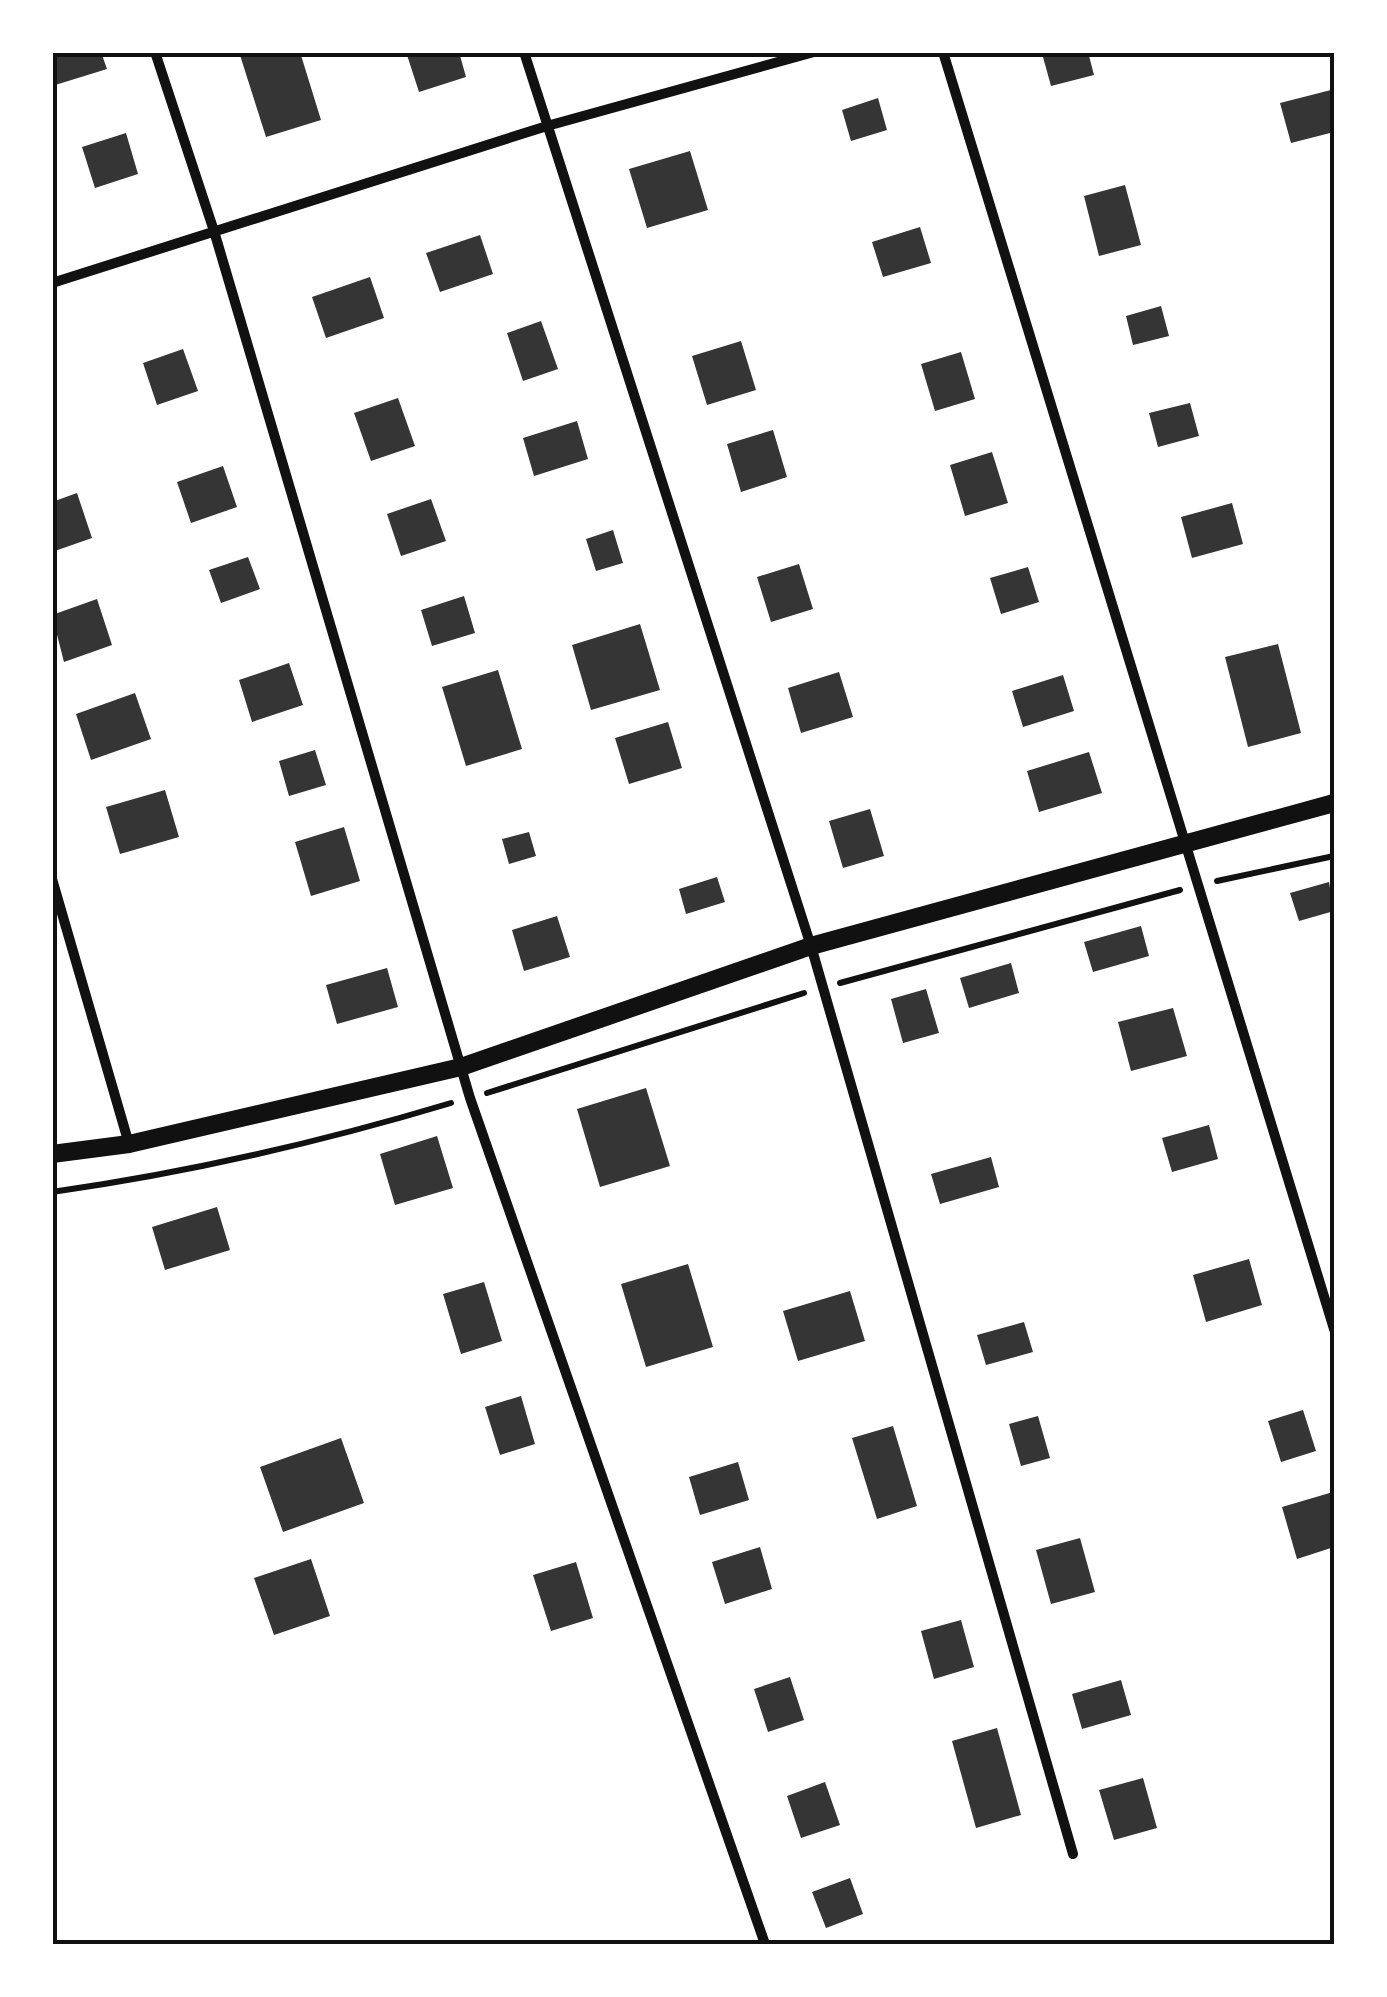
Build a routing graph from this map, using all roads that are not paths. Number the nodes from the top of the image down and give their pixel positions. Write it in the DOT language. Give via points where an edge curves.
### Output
graph roads {
  1 [pos="155,52"];
  2 [pos="524,52"];
  3 [pos="814,52"];
  4 [pos="943,52"];
  5 [pos="548,126"];
  6 [pos="214,232"];
  7 [pos="52,284"];
  8 [pos="1334,803"];
  9 [pos="1187,842"];
  10 [pos="52,878"];
  11 [pos="811,946"];
  12 [pos="461,1067"];
  13 [pos="130,1144"];
  14 [pos="52,1154"];
  15 [pos="1334,1329"];
  16 [pos="1073,1854"];
  17 [pos="765,1944"];
  1 -- 6 [label="street"];
  2 -- 5 [label="street"];
  3 -- 5 [label="street"];
  4 -- 9 [label="street"];
  5 -- 6 [label="street"];
  5 -- 11 [label="street"];
  6 -- 7 [label="street"];
  6 -- 12 [label="street"];
  8 -- 9 [label="street"];
  9 -- 11 [label="street"];
  9 -- 15 [label="street"];
  10 -- 13 [label="street"];
  11 -- 12 [label="street"];
  11 -- 16 [label="street"];
  12 -- 13 [label="street"];
  12 -- 17 [label="street"];
  13 -- 14 [label="street"];
}
